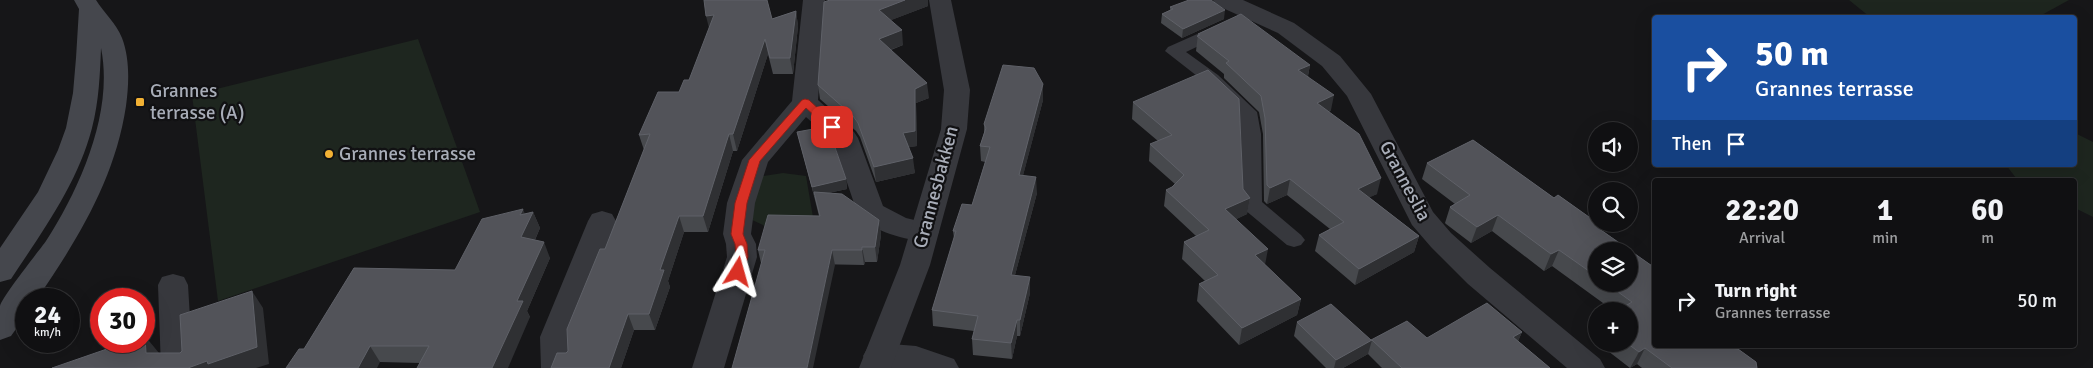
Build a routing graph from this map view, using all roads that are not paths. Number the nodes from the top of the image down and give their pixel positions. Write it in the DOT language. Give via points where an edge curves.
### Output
graph roads {
  1 [pos="814,0"];
  2 [pos="940,0"];
  3 [pos="1224,0"];
  4 [pos="88,5"];
  5 [pos="1254,12"];
  6 [pos="805,102"];
  7 [pos="602,221"];
  8 [pos="925,232"];
  9 [pos="1294,240"];
  10 [pos="0,271"];
  11 [pos="173,285"];
  12 [pos="0,328"];
  13 [pos="877,362"];
  14 [pos="177,368"];
  15 [pos="556,368"];
  16 [pos="708,368"];
  17 [pos="943,368"];
  18 [pos="1590,368"];
  1 -- 6 [label="street"];
  2 -- 8 [label="street, Grannesbakken" via="957,90 954,129"];
  3 -- 5 [label="street, Granneslia"];
  4 -- 10 [label="main road" via="86,90 79,126 52,192"];
  4 -- 12 [label="main road" via="110,37 114,57 116,83 109,138 95,178 70,226"];
  5 -- 9 [label="lane" via="1174,51 1212,79 1248,112 1252,205"];
  5 -- 18 [label="street, Granneslia" via="1286,28 1331,61 1358,94 1422,218 1479,276"];
  6 -- 8 [label="street" via="845,138 871,212 898,226"];
  6 -- 16 [label="street" via="755,160 752,168 741,203 737,234 742,257"];
  7 -- 15 [label="street" via="556,338"];
  8 -- 13 [label="street, Grannesbakken"];
  11 -- 14 [label="street"];
  13 -- 17 [label="street" via="916,359"];
}
